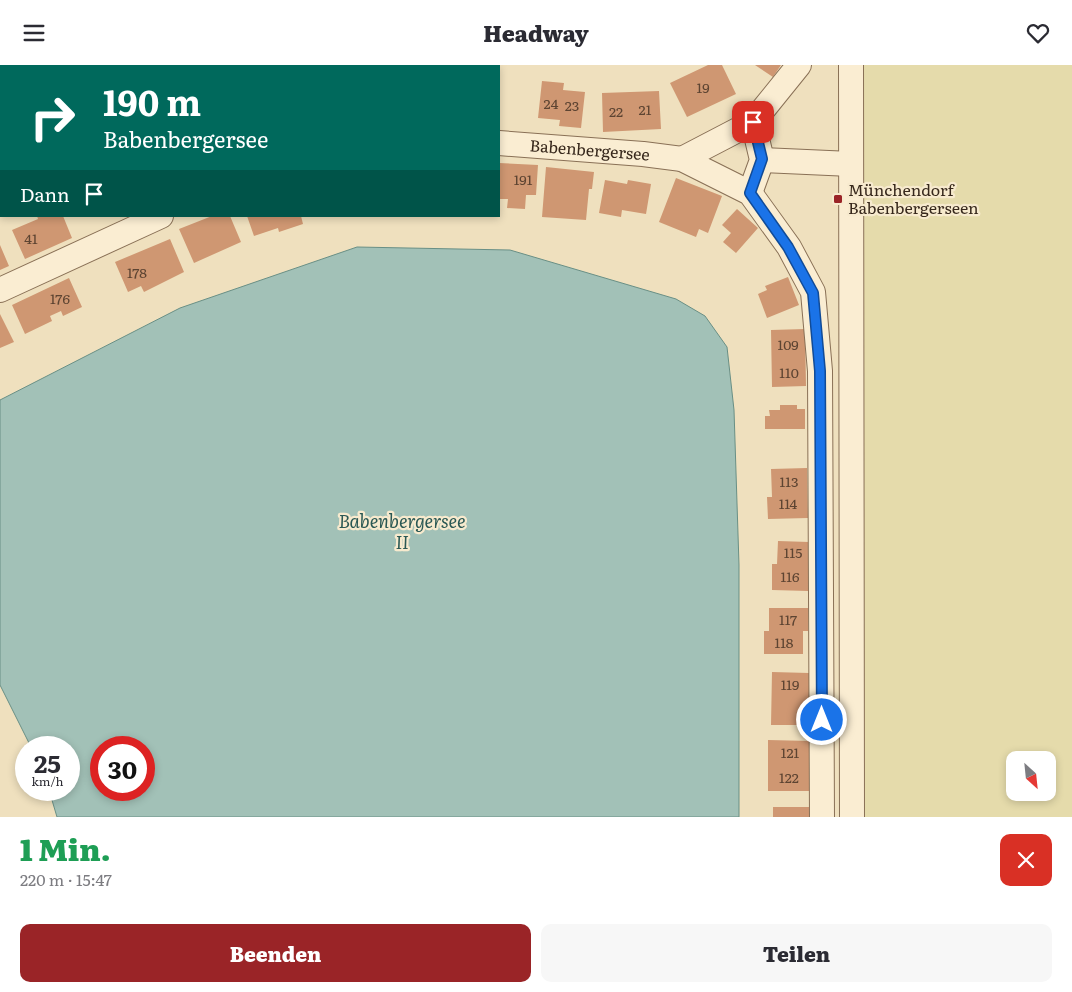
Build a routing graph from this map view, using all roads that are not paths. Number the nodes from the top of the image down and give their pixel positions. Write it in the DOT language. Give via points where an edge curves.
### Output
graph roads {
  1 [pos="800,65"];
  2 [pos="851,65"];
  3 [pos="753,122"];
  4 [pos="500,143"];
  5 [pos="682,159"];
  6 [pos="762,159"];
  7 [pos="851,164"];
  8 [pos="750,193"];
  9 [pos="159,217"];
  10 [pos="0,290"];
  11 [pos="822,817"];
  12 [pos="852,817"];
  1 -- 3 [label="street"];
  2 -- 7 [label="street"];
  3 -- 5 [label="street"];
  3 -- 6 [label="street"];
  4 -- 5 [label="street, Babenbergersee"];
  5 -- 8 [label="street, Babenbergersee"];
  6 -- 7 [label="street"];
  6 -- 8 [label="street"];
  7 -- 12 [label="street"];
  8 -- 11 [label="street, Babenbergersee" via="788,247 813,293 820,371"];
  9 -- 10 [label="street"];
}
